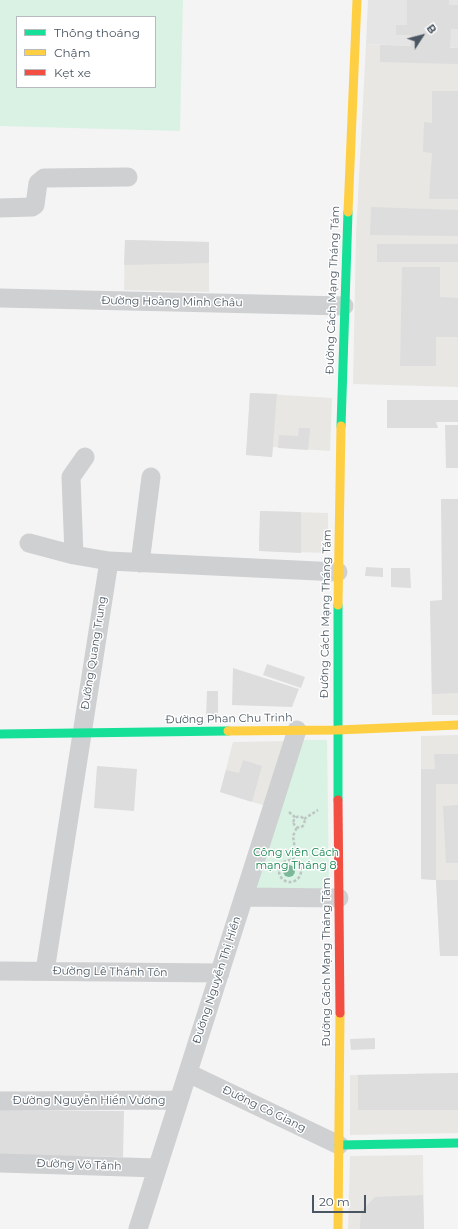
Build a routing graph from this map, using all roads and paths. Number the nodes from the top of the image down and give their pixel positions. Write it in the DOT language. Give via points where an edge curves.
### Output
graph roads {
  1 [pos="357,0"];
  2 [pos="128,177"];
  3 [pos="0,208"];
  4 [pos="0,298"];
  5 [pos="344,306"];
  6 [pos="85,458"];
  7 [pos="151,477"];
  8 [pos="29,543"];
  9 [pos="74,555"];
  10 [pos="109,561"];
  11 [pos="140,563"];
  12 [pos="338,572"];
  13 [pos="458,725"];
  14 [pos="296,730"];
  15 [pos="337,730"];
  16 [pos="82,732"];
  17 [pos="0,734"];
  18 [pos="290,805"];
  19 [pos="288,811"];
  20 [pos="320,816"];
  21 [pos="286,818"];
  22 [pos="296,818"];
  23 [pos="304,820"];
  24 [pos="297,827"];
  25 [pos="293,860"];
  26 [pos="244,897"];
  27 [pos="339,898"];
  28 [pos="0,971"];
  29 [pos="45,971"];
  30 [pos="220,973"];
  31 [pos="188,1073"];
  32 [pos="179,1100"];
  33 [pos="0,1101"];
  34 [pos="458,1143"];
  35 [pos="339,1146"];
  36 [pos="0,1163"];
  37 [pos="157,1168"];
  38 [pos="138,1229"];
  39 [pos="338,1229"];
  1 -- 5 [label="main road, Đường Cách Mạng Tháng Tám"];
  2 -- 3 [label="street" via="44,178 38,183 35,205"];
  4 -- 5 [label="street, Đường Hoàng Minh Châu"];
  5 -- 12 [label="main road, Đường Cách Mạng Tháng Tám"];
  6 -- 9 [label="street" via="71,477"];
  7 -- 11 [label="street"];
  8 -- 9 [label="street"];
  9 -- 10 [label="street"];
  10 -- 11 [label="street"];
  10 -- 16 [label="street, Đường Quang Trung"];
  11 -- 12 [label="street"];
  12 -- 15 [label="main road, Đường Cách Mạng Tháng Tám"];
  13 -- 15 [label="main road, Đường Phan Chu Trinh"];
  14 -- 15 [label="main road, Đường Phan Chu Trinh"];
  14 -- 16 [label="main road, Đường Phan Chu Trinh"];
  14 -- 26 [label="street, Đường Nguyễn Thị Hiền"];
  15 -- 27 [label="main road, Đường Cách Mạng Tháng Tám"];
  16 -- 17 [label="main road, Đường Phan Chu Trinh"];
  16 -- 29 [label="street, Đường Quang Trung"];
  18 -- 19 [label="path"];
  19 -- 21 [label="path"];
  19 -- 22 [label="path"];
  20 -- 23 [label="path" via="320,809"];
  22 -- 23 [label="path"];
  22 -- 24 [label="path" via="294,823"];
  23 -- 24 [label="path" via="303,826"];
  24 -- 25 [label="path" via="292,836 295,850"];
  25 -- 25 [label="path" via="284,861 280,867 279,874 287,881 297,879 300,873 300,866"];
  26 -- 27 [label="street"];
  26 -- 30 [label="street, Đường Nguyễn Thị Hiền"];
  27 -- 35 [label="main road, Đường Cách Mạng Tháng Tám"];
  28 -- 29 [label="street, Đường Lê Thánh Tôn"];
  29 -- 30 [label="street, Đường Lê Thánh Tôn"];
  30 -- 31 [label="street, Đường Nguyễn Thị Hiền"];
  31 -- 32 [label="street, Đường Nguyễn Thị Hiền"];
  31 -- 35 [label="street, Đường Cô Giang"];
  32 -- 33 [label="street, Đường Nguyễn Hiền Vương"];
  32 -- 37 [label="street, Đường Nguyễn Thị Hiền"];
  34 -- 35 [label="main road"];
  35 -- 39 [label="main road, Đường Cách Mạng Tháng Tám"];
  36 -- 37 [label="street, Đường Võ Tánh"];
  37 -- 38 [label="street, Đường Nguyễn Thị Hiền"];
}
